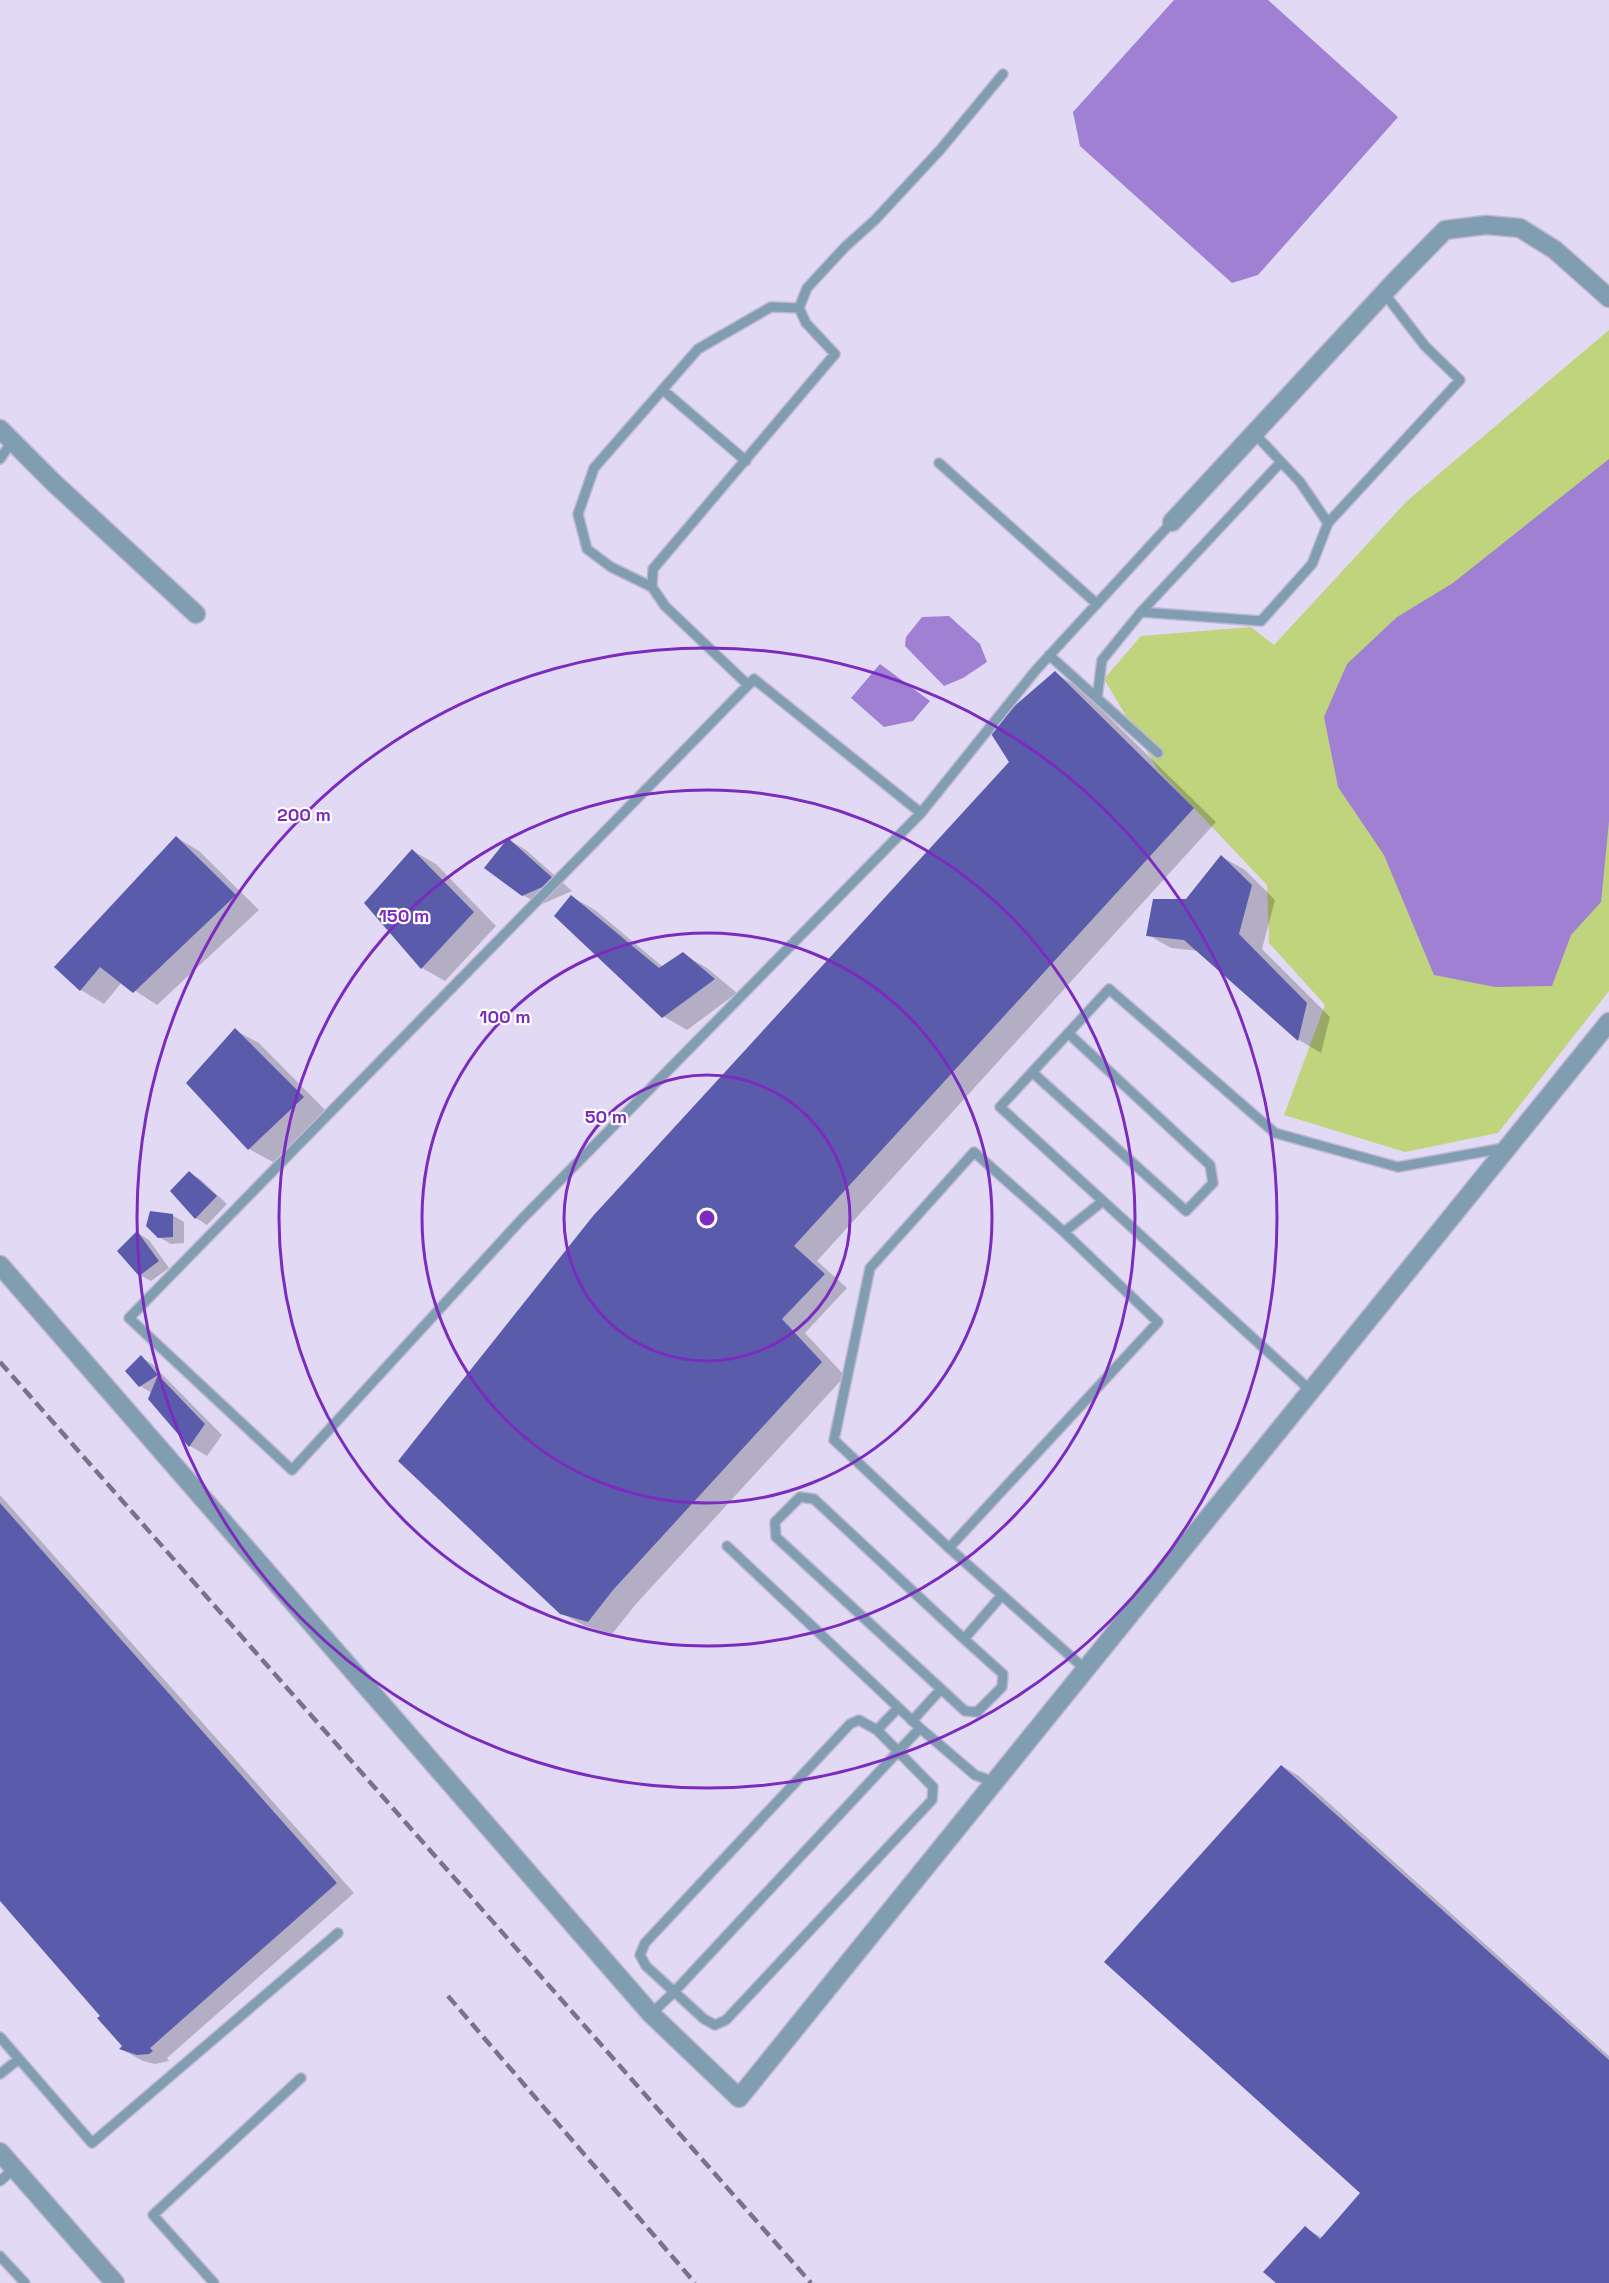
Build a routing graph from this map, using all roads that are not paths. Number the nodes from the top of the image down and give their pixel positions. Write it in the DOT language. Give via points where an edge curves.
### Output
graph roads {
  1 [pos="1003,74"];
  2 [pos="1384,292"];
  3 [pos="1609,298"];
  4 [pos="800,308"];
  5 [pos="663,390"];
  6 [pos="4,433"];
  7 [pos="1254,433"];
  8 [pos="0,459"];
  9 [pos="747,461"];
  10 [pos="1281,462"];
  11 [pos="939,463"];
  12 [pos="1172,522"];
  13 [pos="1328,524"];
  14 [pos="652,587"];
  15 [pos="1096,604"];
  16 [pos="1141,612"];
  17 [pos="196,614"];
  18 [pos="1049,655"];
  19 [pos="748,685"];
  20 [pos="1097,698"];
  21 [pos="1158,753"];
  22 [pos="921,813"];
  23 [pos="1609,1022"];
  24 [pos="1068,1033"];
  25 [pos="1032,1072"];
  26 [pos="1507,1147"];
  27 [pos="1103,1201"];
  28 [pos="1064,1233"];
  29 [pos="0,1265"];
  30 [pos="1310,1390"];
  31 [pos="727,1546"];
  32 [pos="949,1548"];
  33 [pos="1002,1595"];
  34 [pos="964,1639"];
  35 [pos="1085,1669"];
  36 [pos="941,1689"];
  37 [pos="898,1708"];
  38 [pos="912,1721"];
  39 [pos="920,1728"];
  40 [pos="877,1730"];
  41 [pos="899,1752"];
  42 [pos="994,1782"];
  43 [pos="338,1933"];
  44 [pos="674,1992"];
  45 [pos="651,2014"];
  46 [pos="0,2037"];
  47 [pos="19,2059"];
  48 [pos="0,2074"];
  49 [pos="301,2078"];
  50 [pos="0,2152"];
  51 [pos="14,2169"];
  52 [pos="0,2181"];
  53 [pos="0,2256"];
  54 [pos="25,2283"];
  55 [pos="115,2283"];
  56 [pos="214,2283"];
  1 -- 4 [label="lane" via="940,150 807,288"];
  2 -- 3 [label="street" via="1445,230 1486,225 1520,228 1555,250"];
  2 -- 7 [label="street"];
  2 -- 13 [label="lane" via="1425,346 1460,380"];
  4 -- 5 [label="lane" via="771,307 698,349"];
  4 -- 9 [label="lane" via="806,322 835,354"];
  5 -- 9 [label="lane"];
  5 -- 14 [label="lane" via="594,468 579,514 587,549 611,567"];
  6 -- 8 [label="lane" via="10,443"];
  6 -- 17 [label="street"];
  7 -- 10 [label="lane"];
  7 -- 12 [label="street"];
  9 -- 14 [label="lane" via="653,569"];
  10 -- 13 [label="lane" via="1300,482"];
  10 -- 16 [label="lane"];
  11 -- 15 [label="lane"];
  12 -- 15 [label="lane"];
  13 -- 16 [label="lane" via="1312,564 1261,621"];
  14 -- 19 [label="lane" via="665,606"];
  15 -- 18 [label="lane"];
  16 -- 20 [label="lane" via="1102,660"];
  18 -- 20 [label="lane"];
  18 -- 22 [label="lane"];
  19 -- 22 [label="lane" via="754,679"];
  19 -- 22 [label="lane" via="129,1318 292,1470 521,1220"];
  20 -- 21 [label="lane"];
  23 -- 26 [label="street"];
  24 -- 25 [label="lane"];
  24 -- 25 [label="lane" via="1210,1165 1213,1183 1186,1210"];
  24 -- 26 [label="lane" via="1109,988 1275,1133 1398,1167"];
  25 -- 27 [label="lane" via="1000,1107"];
  26 -- 30 [label="street"];
  27 -- 28 [label="lane"];
  27 -- 30 [label="lane"];
  28 -- 32 [label="lane" via="1158,1322"];
  28 -- 32 [label="lane" via="974,1152 870,1268 834,1440"];
  29 -- 45 [label="street"];
  30 -- 35 [label="street"];
  31 -- 37 [label="lane"];
  32 -- 33 [label="lane"];
  33 -- 34 [label="lane"];
  33 -- 35 [label="lane"];
  34 -- 36 [label="lane" via="1003,1674 1002,1686 977,1712 965,1711"];
  34 -- 36 [label="lane" via="814,1499 800,1497 775,1522 776,1536"];
  35 -- 42 [label="street"];
  36 -- 38 [label="lane"];
  37 -- 38 [label="lane"];
  37 -- 40 [label="lane"];
  38 -- 39 [label="lane"];
  39 -- 41 [label="lane"];
  39 -- 42 [label="lane" via="975,1775"];
  40 -- 41 [label="lane"];
  40 -- 44 [label="lane" via="859,1720 850,1724 645,1943 640,1955 646,1966"];
  41 -- 44 [label="lane"];
  41 -- 44 [label="lane" via="933,1787 932,1800 726,2020 715,2025"];
  42 -- 45 [label="street" via="739,2098"];
  43 -- 47 [label="lane" via="92,2143"];
  44 -- 45 [label="lane"];
  46 -- 47 [label="lane"];
  47 -- 48 [label="lane"];
  49 -- 56 [label="lane" via="153,2215"];
  50 -- 51 [label="street"];
  51 -- 52 [label="lane"];
  51 -- 55 [label="street"];
  53 -- 54 [label="lane"];
}
